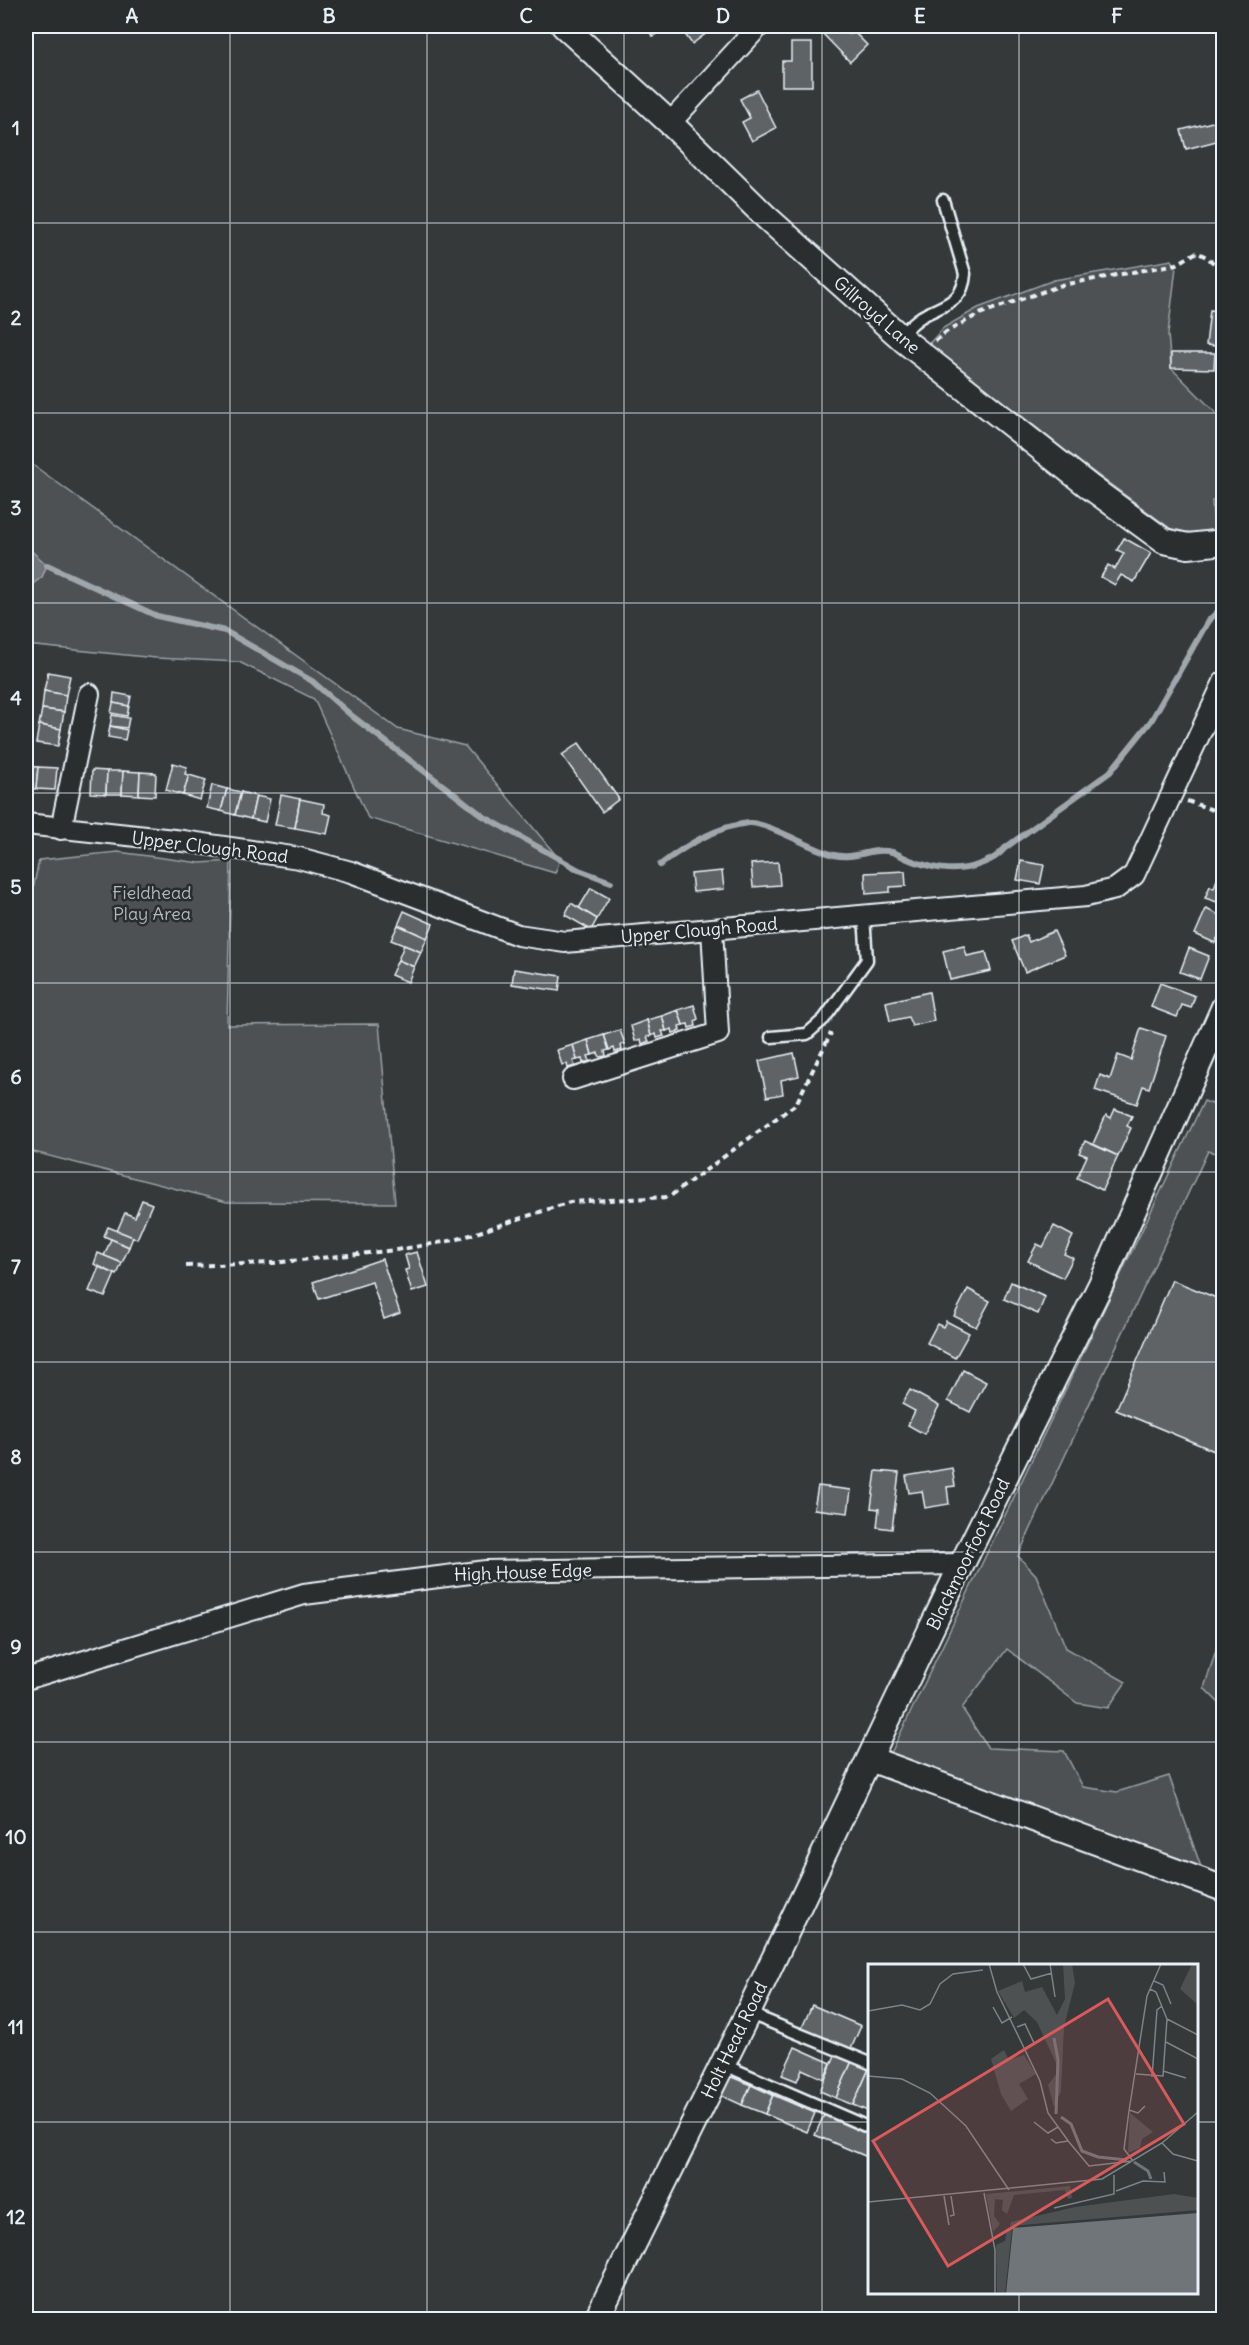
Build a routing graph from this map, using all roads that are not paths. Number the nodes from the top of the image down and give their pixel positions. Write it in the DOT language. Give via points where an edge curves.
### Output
graph roads {
  1 [pos="564,26"];
  2 [pos="759,26"];
  3 [pos="670,123"];
  4 [pos="943,200"];
  5 [pos="900,336"];
  6 [pos="1224,542"];
  7 [pos="1224,682"];
  8 [pos="88,694"];
  9 [pos="26,824"];
  10 [pos="61,829"];
  11 [pos="864,916"];
  12 [pos="712,929"];
  13 [pos="1224,1006"];
  14 [pos="771,1037"];
  15 [pos="573,1079"];
  16 [pos="962,1564"];
  17 [pos="26,1679"];
  18 [pos="870,1759"];
  19 [pos="1224,1889"];
  20 [pos="747,2013"];
  21 [pos="868,2062"];
  22 [pos="722,2064"];
  23 [pos="868,2127"];
  24 [pos="596,2319"];
  1 -- 3 [label="street, Gillroyd Lane"];
  2 -- 3 [label="street"];
  3 -- 5 [label="street, Gillroyd Lane" via="766,217"];
  4 -- 5 [label="lane" via="965,274 964,287 957,298 919,318"];
  5 -- 6 [label="street, Gillroyd Lane" via="1164,541 1188,546"];
  7 -- 11 [label="street, Upper Clough Road" via="1134,875 1115,889 1086,896"];
  8 -- 10 [label="street"];
  9 -- 10 [label="street, Upper Clough Road"];
  10 -- 12 [label="street, Upper Clough Road" via="299,858 351,872 518,935 566,942"];
  11 -- 12 [label="street, Upper Clough Road"];
  11 -- 14 [label="lane" via="867,960 824,1018 807,1034"];
  12 -- 15 [label="street" via="718,1033"];
  13 -- 16 [label="street, Blackmoorfoot Road" via="1101,1284"];
  16 -- 17 [label="street, High House Edge" via="486,1571 304,1594"];
  16 -- 18 [label="street, Blackmoorfoot Road"];
  18 -- 19 [label="street"];
  18 -- 20 [label="street, Holt Head Road"];
  20 -- 21 [label="lane"];
  20 -- 22 [label="street, Holt Head Road"];
  22 -- 23 [label="lane"];
  22 -- 24 [label="street, Holt Head Road"];
}
